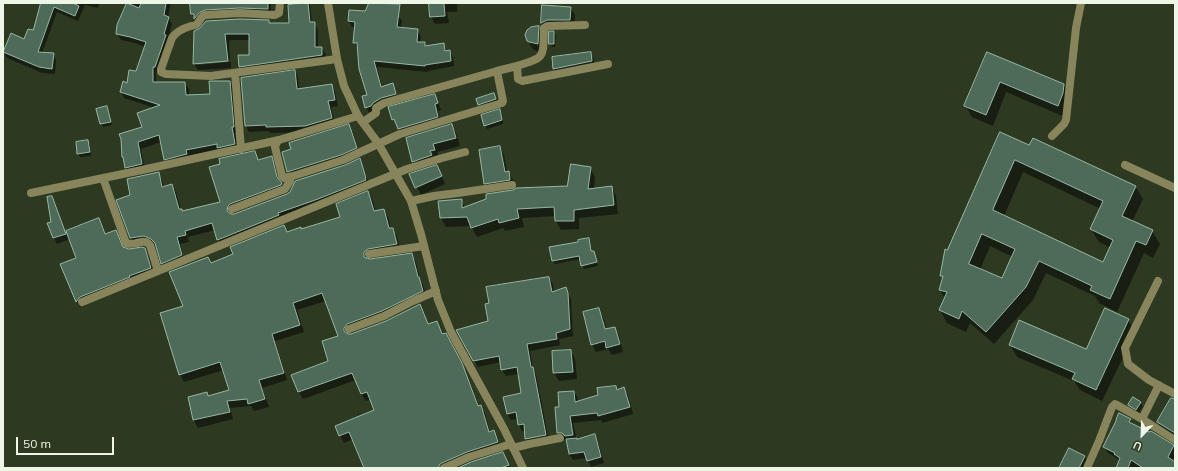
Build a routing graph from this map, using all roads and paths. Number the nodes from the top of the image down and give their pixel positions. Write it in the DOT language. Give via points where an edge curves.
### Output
graph roads {
  1 [pos="280,3"];
  2 [pos="328,3"];
  3 [pos="1081,3"];
  4 [pos="585,25"];
  5 [pos="337,59"];
  6 [pos="608,64"];
  7 [pos="517,66"];
  8 [pos="496,71"];
  9 [pos="235,73"];
  10 [pos="366,117"];
  11 [pos="1052,136"];
  12 [pos="279,140"];
  13 [pos="378,144"];
  14 [pos="241,149"];
  15 [pos="465,152"];
  16 [pos="1125,165"];
  17 [pos="400,171"];
  18 [pos="289,177"];
  19 [pos="103,178"];
  20 [pos="512,185"];
  21 [pos="1175,188"];
  22 [pos="31,193"];
  23 [pos="414,200"];
  24 [pos="232,209"];
  25 [pos="424,246"];
  26 [pos="369,254"];
  27 [pos="158,271"];
  28 [pos="1158,281"];
  29 [pos="436,291"];
  30 [pos="82,302"];
  31 [pos="349,329"];
  32 [pos="1159,385"];
  33 [pos="1175,394"];
  34 [pos="1142,419"];
  35 [pos="560,438"];
  36 [pos="1175,440"];
  37 [pos="514,446"];
  38 [pos="444,468"];
  39 [pos="523,468"];
  40 [pos="1087,468"];
  1 -- 9 [label="street" via="279,13 275,15 240,13 201,16 194,26 175,33 161,68 161,72 166,74 180,75 211,76"];
  2 -- 5 [label="street"];
  3 -- 11 [label="street" via="1066,120"];
  4 -- 7 [label="street" via="547,26 544,28 541,56 537,60"];
  5 -- 9 [label="street"];
  5 -- 10 [label="street" via="344,86"];
  6 -- 7 [label="street" via="522,81 518,79"];
  7 -- 8 [label="street"];
  8 -- 10 [label="street" via="384,103"];
  8 -- 13 [label="street" via="502,103 400,134"];
  9 -- 14 [label="street"];
  10 -- 12 [label="street"];
  10 -- 13 [label="street"];
  12 -- 14 [label="street"];
  12 -- 18 [label="street" via="275,147 282,176"];
  13 -- 17 [label="street"];
  13 -- 18 [label="street" via="343,160"];
  14 -- 19 [label="street"];
  15 -- 17 [label="street"];
  16 -- 21 [label="street"];
  17 -- 23 [label="street"];
  17 -- 27 [label="street"];
  18 -- 24 [label="street" via="290,181 285,189"];
  19 -- 22 [label="street"];
  19 -- 27 [label="street" via="126,243 130,245 147,242"];
  20 -- 23 [label="street"];
  23 -- 25 [label="street"];
  25 -- 26 [label="street"];
  25 -- 29 [label="street"];
  27 -- 30 [label="street"];
  28 -- 32 [label="street" via="1125,348 1128,364"];
  29 -- 31 [label="street" via="384,316"];
  29 -- 37 [label="street" via="451,332"];
  32 -- 33 [label="street"];
  32 -- 34 [label="street"];
  34 -- 36 [label="street"];
  34 -- 40 [label="street" via="1114,404"];
  35 -- 37 [label="street"];
  37 -- 38 [label="street" via="469,457"];
  37 -- 39 [label="street"];
}
